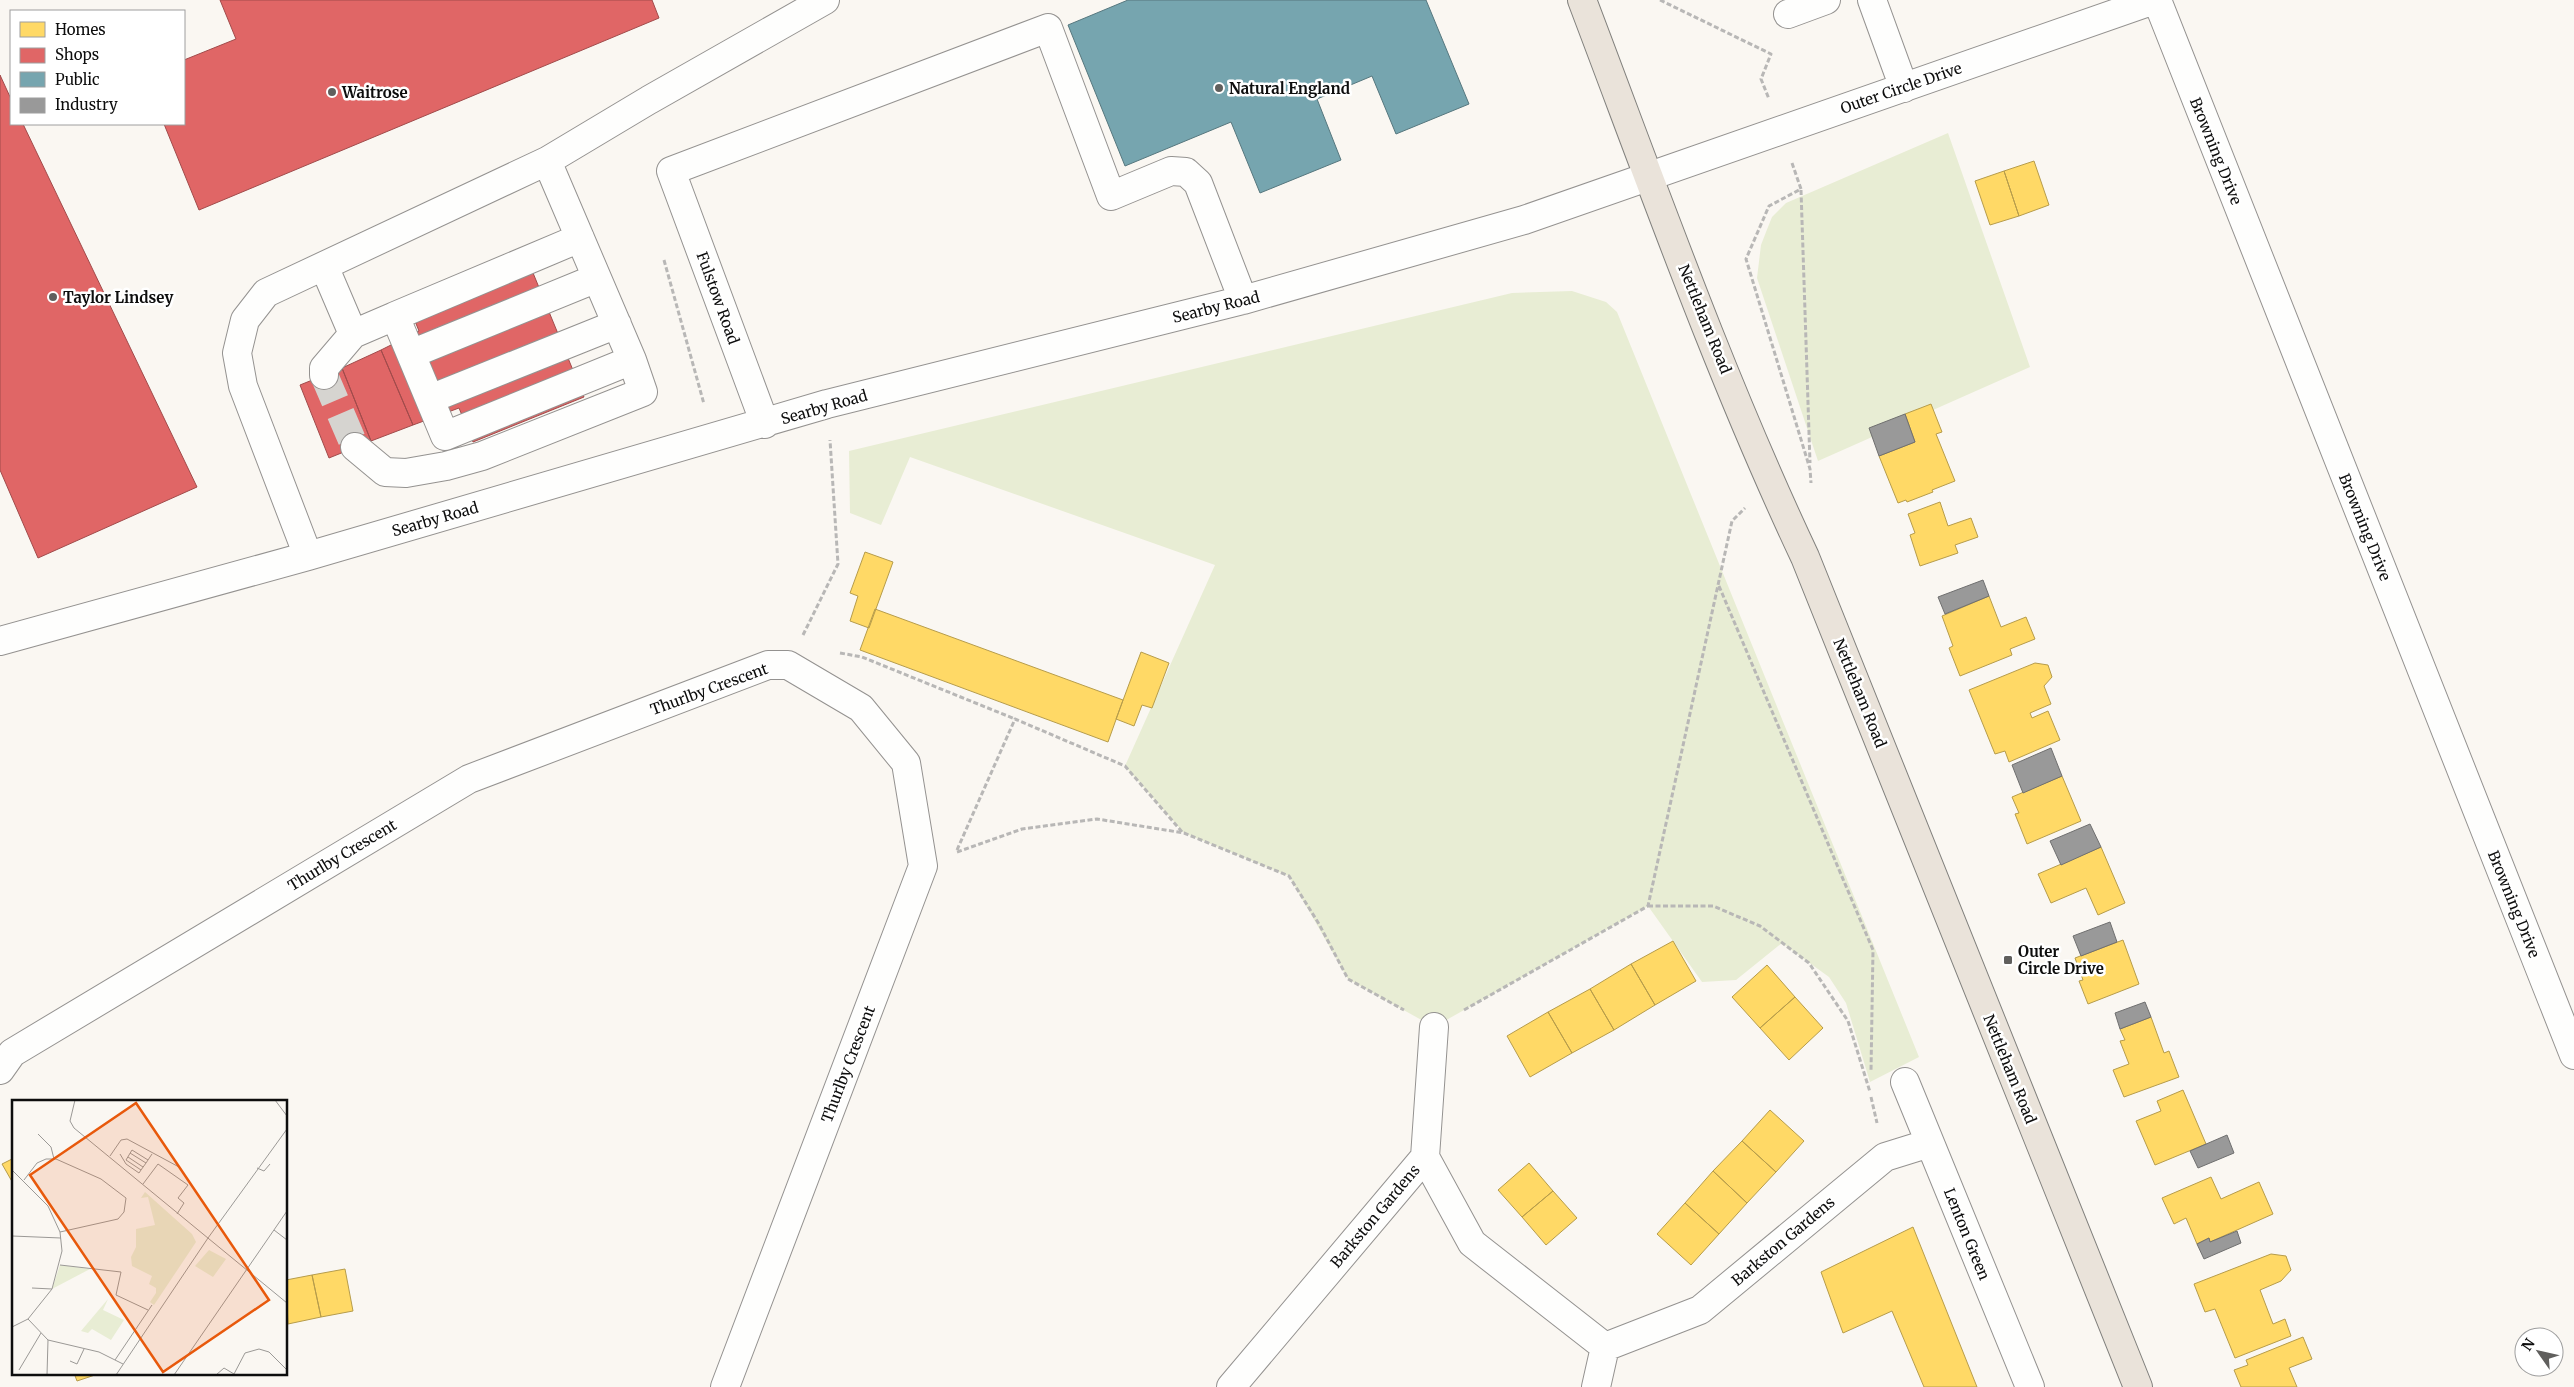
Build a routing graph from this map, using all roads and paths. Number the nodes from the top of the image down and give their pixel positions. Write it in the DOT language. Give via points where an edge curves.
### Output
graph roads {
  1 [pos="825,0"];
  2 [pos="1582,0"];
  3 [pos="1660,0"];
  4 [pos="1826,0"];
  5 [pos="1872,0"];
  6 [pos="2155,0"];
  7 [pos="1788,14"];
  8 [pos="1904,88"];
  9 [pos="1780,130"];
  10 [pos="547,162"];
  11 [pos="1648,176"];
  12 [pos="1800,190"];
  13 [pos="580,238"];
  14 [pos="662,252"];
  15 [pos="324,266"];
  16 [pos="598,278"];
  17 [pos="1243,300"];
  18 [pos="395,316"];
  19 [pos="617,324"];
  20 [pos="353,334"];
  21 [pos="411,354"];
  22 [pos="632,360"];
  23 [pos="324,375"];
  24 [pos="430,399"];
  25 [pos="827,404"];
  26 [pos="765,424"];
  27 [pos="714,439"];
  28 [pos="355,447"];
  29 [pos="1810,469"];
  30 [pos="1770,483"];
  31 [pos="1812,486"];
  32 [pos="308,556"];
  33 [pos="1718,586"];
  34 [pos="0,642"];
  35 [pos="788,665"];
  36 [pos="1015,719"];
  37 [pos="1184,833"];
  38 [pos="956,852"];
  39 [pos="923,866"];
  40 [pos="1648,906"];
  41 [pos="1434,1027"];
  42 [pos="2574,1055"];
  43 [pos="0,1070"];
  44 [pos="1905,1082"];
  45 [pos="1870,1095"];
  46 [pos="1930,1142"];
  47 [pos="1885,1156"];
  48 [pos="1425,1157"];
  49 [pos="1605,1347"];
  50 [pos="725,1387"];
  51 [pos="1231,1387"];
  52 [pos="1596,1387"];
  53 [pos="2030,1387"];
  54 [pos="2138,1387"];
  1 -- 10 [label="street"];
  2 -- 11 [label="main road, Nettleham Road"];
  3 -- 9 [label="path" via="1771,54 1761,79"];
  4 -- 7 [label="street"];
  5 -- 8 [label="street"];
  6 -- 8 [label="street, Outer Circle Drive"];
  6 -- 42 [label="street, Browning Drive"];
  8 -- 9 [label="street, Outer Circle Drive"];
  9 -- 11 [label="street, Outer Circle Drive"];
  9 -- 12 [label="path"];
  10 -- 13 [label="street"];
  10 -- 15 [label="street"];
  11 -- 17 [label="street, Searby Road" via="1524,220"];
  11 -- 30 [label="main road, Nettleham Road"];
  12 -- 29 [label="path"];
  12 -- 29 [label="path" via="1769,206 1746,260"];
  13 -- 16 [label="street"];
  13 -- 18 [label="street"];
  14 -- 27 [label="path"];
  15 -- 20 [label="street"];
  15 -- 32 [label="street" via="266,293 245,320 237,353 243,386"];
  16 -- 19 [label="street"];
  16 -- 21 [label="street"];
  17 -- 25 [label="street, Searby Road"];
  17 -- 26 [label="street, Fulstow Road" via="1198,183 1186,172 1170,171 1110,196 1048,28 671,172"];
  18 -- 20 [label="street"];
  18 -- 21 [label="street"];
  19 -- 22 [label="street"];
  19 -- 24 [label="street"];
  20 -- 23 [label="street" via="324,368"];
  21 -- 24 [label="street"];
  22 -- 24 [label="street" via="445,436"];
  22 -- 28 [label="street" via="643,392 482,456 406,473 385,472"];
  25 -- 26 [label="street, Searby Road"];
  25 -- 35 [label="path" via="838,564"];
  26 -- 27 [label="street, Searby Road"];
  27 -- 32 [label="street, Searby Road"];
  29 -- 31 [label="path"];
  30 -- 33 [label="path" via="1732,521"];
  30 -- 54 [label="main road, Nettleham Road" via="1806,558"];
  32 -- 34 [label="street, Searby Road"];
  33 -- 40 [label="path"];
  33 -- 45 [label="path" via="1873,950"];
  35 -- 36 [label="path" via="832,652 862,658"];
  35 -- 39 [label="street, Thurlby Crescent" via="861,708 906,763"];
  35 -- 43 [label="street, Thurlby Crescent" via="768,665 469,779 12,1053"];
  36 -- 37 [label="path" via="1125,766"];
  36 -- 38 [label="path"];
  37 -- 38 [label="path" via="1097,819 1022,829"];
  37 -- 41 [label="path" via="1288,876 1319,924 1348,979"];
  38 -- 39 [label="path"];
  39 -- 50 [label="street, Thurlby Crescent"];
  40 -- 41 [label="path"];
  40 -- 45 [label="path" via="1713,906 1760,926 1809,963 1848,1021"];
  41 -- 48 [label="street"];
  44 -- 46 [label="street, Lenton Green"];
  45 -- 47 [label="path"];
  46 -- 47 [label="street, Barkston Gardens"];
  46 -- 53 [label="street, Lenton Green"];
  47 -- 49 [label="street, Barkston Gardens" via="1700,1310"];
  48 -- 49 [label="street, Barkston Gardens" via="1472,1243"];
  48 -- 51 [label="street, Barkston Gardens"];
  49 -- 52 [label="street"];
}
